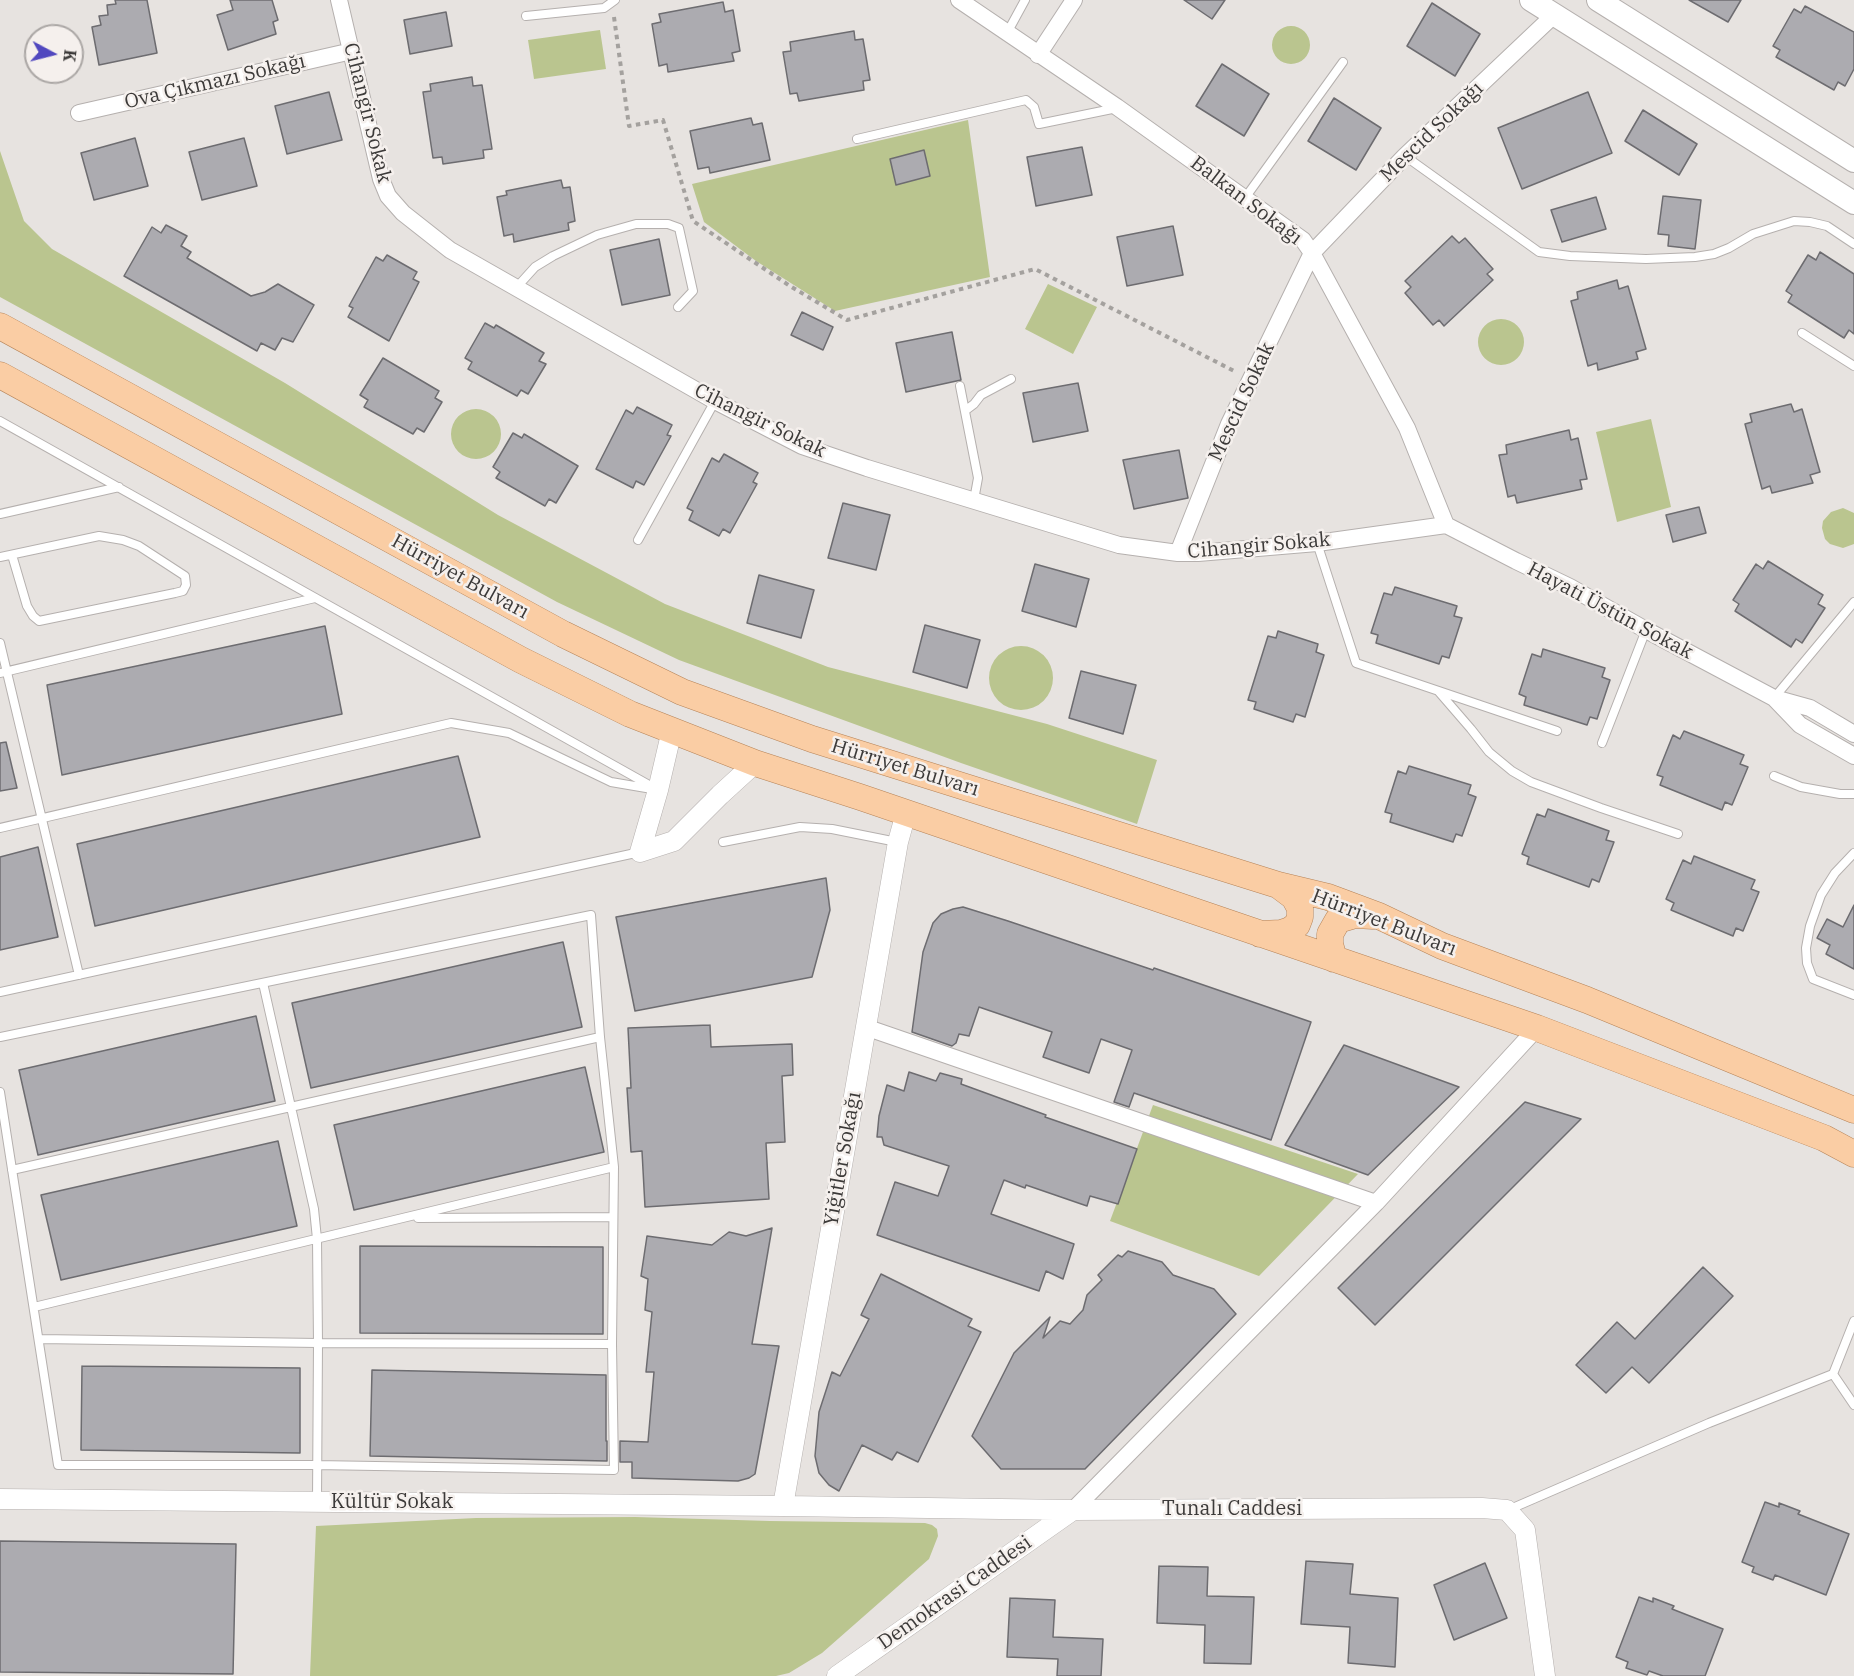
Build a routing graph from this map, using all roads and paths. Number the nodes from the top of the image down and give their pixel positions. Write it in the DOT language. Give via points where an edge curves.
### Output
graph roads {
  1 [pos="339,0"];
  2 [pos="959,0"];
  3 [pos="1025,0"];
  4 [pos="1074,0"];
  5 [pos="1531,0"];
  6 [pos="1598,0"];
  7 [pos="613,2"];
  8 [pos="1554,15"];
  9 [pos="526,16"];
  10 [pos="1007,34"];
  11 [pos="352,51"];
  12 [pos="1038,55"];
  13 [pos="1343,62"];
  14 [pos="1117,107"];
  15 [pos="78,112"];
  16 [pos="857,139"];
  17 [pos="1405,156"];
  18 [pos="1854,161"];
  19 [pos="1245,198"];
  20 [pos="1854,203"];
  21 [pos="1854,244"];
  22 [pos="1312,253"];
  23 [pos="516,288"];
  24 [pos="678,307"];
  25 [pos="0,326"];
  26 [pos="1802,333"];
  27 [pos="1854,366"];
  28 [pos="0,375"];
  29 [pos="1011,379"];
  30 [pos="1251,380"];
  31 [pos="960,386"];
  32 [pos="715,401"];
  33 [pos="966,410"];
  34 [pos="0,421"];
  35 [pos="119,488"];
  36 [pos="974,500"];
  37 [pos="0,514"];
  38 [pos="1446,525"];
  39 [pos="638,540"];
  40 [pos="1317,543"];
  41 [pos="1178,553"];
  42 [pos="12,555"];
  43 [pos="0,557"];
  44 [pos="315,598"];
  45 [pos="1854,602"];
  46 [pos="1646,630"];
  47 [pos="0,643"];
  48 [pos="3,672"];
  49 [pos="1438,692"];
  50 [pos="1774,698"];
  51 [pos="672,730"];
  52 [pos="1557,731"];
  53 [pos="1854,735"];
  54 [pos="1602,743"];
  55 [pos="1854,756"];
  56 [pos="755,763"];
  57 [pos="1774,776"];
  58 [pos="658,790"];
  59 [pos="1854,794"];
  60 [pos="906,813"];
  61 [pos="42,817"];
  62 [pos="0,828"];
  63 [pos="1678,834"];
  64 [pos="723,842"];
  65 [pos="898,842"];
  66 [pos="640,852"];
  67 [pos="1854,853"];
  68 [pos="1278,885"];
  69 [pos="1379,916"];
  70 [pos="1257,934"];
  71 [pos="1334,959"];
  72 [pos="79,975"];
  73 [pos="263,983"];
  74 [pos="0,992"];
  75 [pos="1854,995"];
  76 [pos="865,1028"];
  77 [pos="1537,1029"];
  78 [pos="0,1037"];
  79 [pos="600,1037"];
  80 [pos="0,1092"];
  81 [pos="291,1107"];
  82 [pos="1853,1107"];
  83 [pos="1854,1154"];
  84 [pos="614,1167"];
  85 [pos="12,1170"];
  86 [pos="1376,1203"];
  87 [pos="614,1217"];
  88 [pos="403,1218"];
  89 [pos="317,1239"];
  90 [pos="34,1307"];
  91 [pos="1854,1321"];
  92 [pos="39,1339"];
  93 [pos="318,1343"];
  94 [pos="612,1344"];
  95 [pos="1833,1374"];
  96 [pos="1854,1405"];
  97 [pos="316,1465"];
  98 [pos="0,1499"];
  99 [pos="316,1502"];
  100 [pos="783,1506"];
  101 [pos="1073,1510"];
  102 [pos="1507,1510"];
  103 [pos="837,1676"];
  104 [pos="1545,1676"];
  1 -- 11 [label="street, Cihangir Sokak"];
  2 -- 10 [label="street, Balkan Sokağı"];
  3 -- 10 [label="lane"];
  4 -- 12 [label="street"];
  5 -- 8 [label="main road"];
  6 -- 18 [label="main road"];
  7 -- 9 [label="lane" via="604,8"];
  7 -- 30 [label="path" via="628,126 663,120 693,221 847,320 1035,269"];
  8 -- 17 [label="street, Mescid Sokağı"];
  8 -- 20 [label="main road"];
  10 -- 12 [label="street, Balkan Sokağı"];
  11 -- 15 [label="street, Ova Çıkmazı Sokağı"];
  11 -- 23 [label="street, Cihangir Sokak" via="388,196 450,250"];
  12 -- 14 [label="street, Balkan Sokağı"];
  13 -- 19 [label="lane"];
  14 -- 16 [label="lane" via="1039,124 1034,107 1026,100"];
  14 -- 19 [label="street, Balkan Sokağı"];
  17 -- 21 [label="lane" via="1539,252 1646,259 1695,257 1722,251 1753,234 1794,221 1827,226"];
  17 -- 22 [label="street, Mescid Sokağı"];
  19 -- 22 [label="street, Balkan Sokağı" via="1303,240"];
  22 -- 30 [label="street, Mescid Sokak"];
  22 -- 38 [label="street, Balkan Sokağı" via="1407,428"];
  23 -- 24 [label="lane" via="535,267 597,236 636,224 668,224 680,228 693,291"];
  23 -- 32 [label="street, Cihangir Sokak"];
  25 -- 68 [label="main road, Hürriyet Bulvarı" via="563,634 682,692 812,739"];
  26 -- 27 [label="lane"];
  28 -- 51 [label="main road, Hürriyet Bulvarı" via="521,660 630,714"];
  29 -- 33 [label="lane" via="981,395"];
  30 -- 41 [label="street, Mescid Sokak" via="1229,424"];
  31 -- 33 [label="lane"];
  32 -- 36 [label="street, Cihangir Sokak" via="802,446"];
  32 -- 39 [label="lane"];
  33 -- 36 [label="lane" via="978,478"];
  34 -- 35 [label="lane"];
  35 -- 37 [label="lane"];
  35 -- 44 [label="lane"];
  36 -- 41 [label="street, Cihangir Sokak" via="1119,545"];
  38 -- 40 [label="street, Cihangir Sokak"];
  38 -- 46 [label="street, Hayati Üstün Sokak"];
  40 -- 41 [label="street, Cihangir Sokak"];
  40 -- 49 [label="lane" via="1356,663"];
  42 -- 42 [label="lane" via="99,536 123,540 172,566 185,576 186,585 183,591 175,593 39,621 27,606"];
  42 -- 43 [label="lane"];
  44 -- 48 [label="lane"];
  44 -- 58 [label="lane"];
  45 -- 50 [label="lane"];
  46 -- 50 [label="street, Hayati Üstün Sokak"];
  46 -- 54 [label="lane"];
  47 -- 48 [label="lane"];
  48 -- 61 [label="lane"];
  49 -- 52 [label="lane"];
  49 -- 63 [label="lane" via="1489,752 1512,771 1531,782"];
  50 -- 53 [label="street, Hayati Üstün Sokak" via="1810,708"];
  50 -- 55 [label="street, Hayati Üstün Sokak" via="1800,725"];
  51 -- 56 [label="main road, Hürriyet Bulvarı"];
  51 -- 58 [label="street"];
  56 -- 60 [label="main road, Hürriyet Bulvarı"];
  56 -- 66 [label="street" via="674,841"];
  57 -- 59 [label="lane" via="1801,787"];
  58 -- 61 [label="lane" via="611,782 509,733 451,723"];
  58 -- 66 [label="street"];
  60 -- 65 [label="street, Yiğitler Sokağı"];
  60 -- 70 [label="main road, Hürriyet Bulvarı"];
  61 -- 62 [label="lane"];
  61 -- 72 [label="lane"];
  64 -- 65 [label="lane" via="800,827"];
  65 -- 76 [label="street, Yiğitler Sokağı"];
  66 -- 72 [label="lane"];
  67 -- 75 [label="lane" via="1821,895 1806,948 1813,979"];
  68 -- 69 [label="main road, Hürriyet Bulvarı" via="1328,897"];
  68 -- 70 [label="main road" via="1294,897 1300,908 1297,925 1281,933"];
  69 -- 71 [label="main road" via="1355,915 1338,920 1330,934"];
  69 -- 82 [label="main road, Hürriyet Bulvarı" via="1442,946"];
  70 -- 71 [label="main road, Hürriyet Bulvarı"];
  71 -- 77 [label="main road, Hürriyet Bulvarı"];
  72 -- 74 [label="lane"];
  73 -- 78 [label="lane"];
  73 -- 79 [label="lane" via="591,915"];
  73 -- 81 [label="lane"];
  76 -- 86 [label="street"];
  76 -- 100 [label="street, Yiğitler Sokağı"];
  77 -- 83 [label="main road, Hürriyet Bulvarı" via="1824,1138"];
  77 -- 86 [label="street"];
  79 -- 81 [label="lane"];
  79 -- 84 [label="lane"];
  80 -- 85 [label="lane"];
  81 -- 85 [label="lane"];
  81 -- 89 [label="lane"];
  84 -- 87 [label="lane"];
  84 -- 88 [label="lane"];
  85 -- 90 [label="lane"];
  86 -- 101 [label="street"];
  87 -- 88 [label="lane"];
  87 -- 94 [label="lane"];
  88 -- 89 [label="lane"];
  89 -- 90 [label="lane"];
  89 -- 93 [label="lane"];
  90 -- 92 [label="lane"];
  91 -- 95 [label="lane"];
  92 -- 93 [label="lane"];
  92 -- 97 [label="lane" via="58,1465"];
  93 -- 94 [label="lane"];
  93 -- 97 [label="lane"];
  94 -- 97 [label="lane" via="614,1470"];
  95 -- 96 [label="lane"];
  95 -- 102 [label="lane"];
  97 -- 99 [label="lane"];
  98 -- 99 [label="street, Kültür Sokak"];
  99 -- 100 [label="street, Kültür Sokak"];
  100 -- 101 [label="street, Tunalı Caddesi"];
  101 -- 102 [label="street, Tunalı Caddesi"];
  101 -- 103 [label="street, Demokrasi Caddesi"];
  102 -- 104 [label="street" via="1525,1530"];
}
